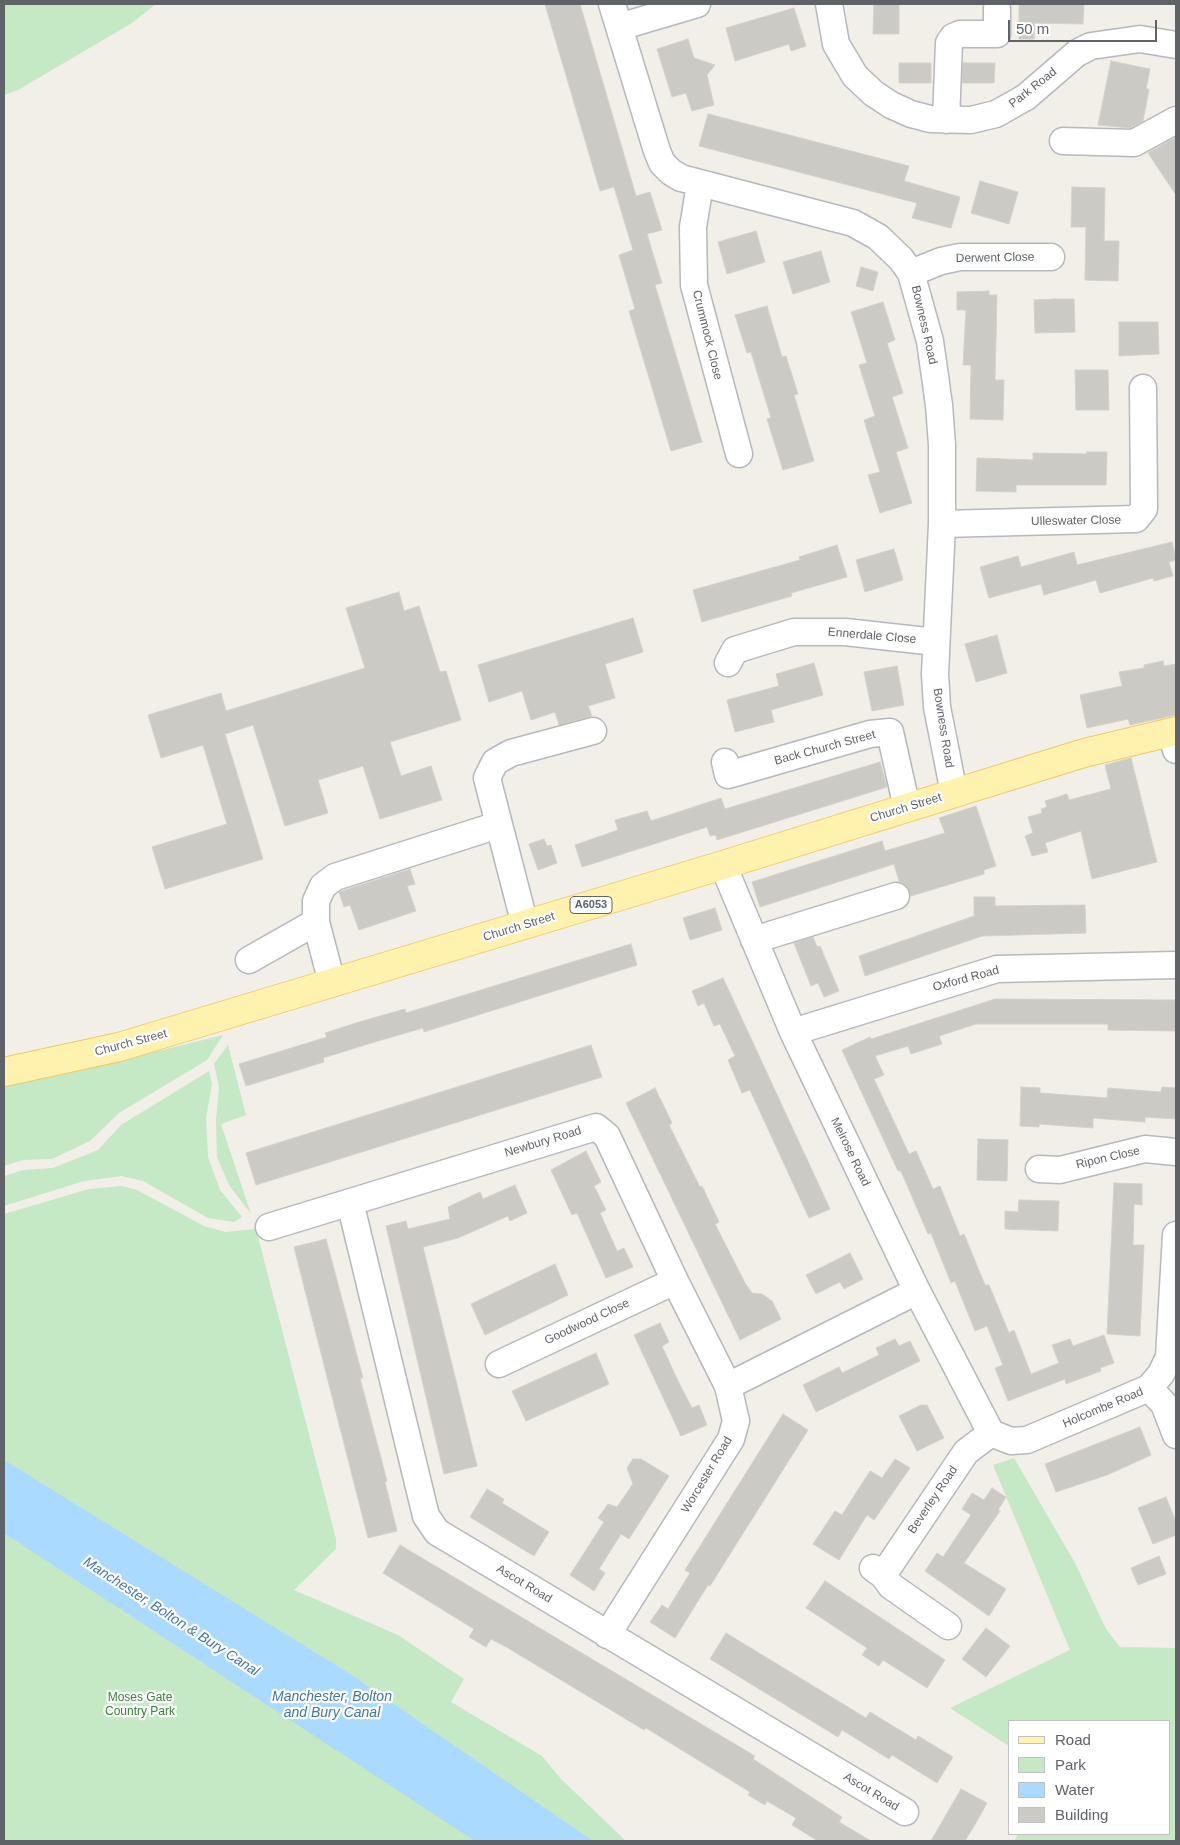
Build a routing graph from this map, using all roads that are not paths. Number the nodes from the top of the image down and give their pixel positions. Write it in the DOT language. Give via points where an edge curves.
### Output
graph roads {
  1 [pos="697,4"];
  2 [pos="829,4"];
  3 [pos="997,8"];
  4 [pos="615,15"];
  5 [pos="1176,45"];
  6 [pos="946,120"];
  7 [pos="1176,120"];
  8 [pos="1063,141"];
  9 [pos="700,184"];
  10 [pos="1051,257"];
  11 [pos="911,273"];
  12 [pos="1143,388"];
  13 [pos="739,454"];
  14 [pos="942,524"];
  15 [pos="936,642"];
  16 [pos="728,663"];
  17 [pos="593,731"];
  18 [pos="1175,738"];
  19 [pos="725,762"];
  20 [pos="954,793"];
  21 [pos="907,808"];
  22 [pos="498,825"];
  23 [pos="722,866"];
  24 [pos="896,896"];
  25 [pos="316,922"];
  26 [pos="525,925"];
  27 [pos="754,940"];
  28 [pos="248,960"];
  29 [pos="1176,965"];
  30 [pos="332,983"];
  31 [pos="793,1032"];
  32 [pos="4,1072"];
  33 [pos="1176,1152"];
  34 [pos="1039,1170"];
  35 [pos="350,1202"];
  36 [pos="270,1227"];
  37 [pos="1176,1235"];
  38 [pos="675,1281"];
  39 [pos="917,1291"];
  40 [pos="499,1364"];
  41 [pos="728,1386"];
  42 [pos="1149,1388"];
  43 [pos="991,1433"];
  44 [pos="1176,1435"];
  45 [pos="948,1626"];
  46 [pos="607,1635"];
  47 [pos="905,1812"];
  1 -- 4 [label="street"];
  2 -- 6 [label="street, Park Road" via="836,44 855,76 873,93 896,107 911,114"];
  3 -- 6 [label="street" via="997,34 960,34 949,43"];
  4 -- 9 [label="street, Bowness Road" via="662,163 681,178"];
  5 -- 6 [label="street, Park Road" via="1140,39 1091,46 1077,53 1012,106 979,118"];
  7 -- 8 [label="street" via="1134,142"];
  9 -- 11 [label="street, Bowness Road" via="853,223 878,237"];
  9 -- 13 [label="street, Crummock Close" via="693,227 694,285"];
  10 -- 11 [label="street, Derwent Close" via="960,257"];
  11 -- 14 [label="street, Bowness Road" via="936,377 942,445"];
  12 -- 14 [label="street, Ulleswater Close" via="1144,509 1136,519"];
  14 -- 15 [label="street, Bowness Road"];
  15 -- 16 [label="street, Ennerdale Close" via="846,632 794,632 735,650"];
  15 -- 20 [label="street, Bowness Road" via="937,707"];
  17 -- 22 [label="street" via="511,753 495,762 487,778"];
  18 -- 20 [label="main road, Church Street / A6053" via="1098,749"];
  19 -- 21 [label="street, Back Church Street" via="728,775 870,734 890,732"];
  20 -- 21 [label="main road, Church Street / A6053"];
  21 -- 23 [label="main road, Church Street / A6053"];
  22 -- 25 [label="street" via="335,876 323,886 316,901"];
  22 -- 26 [label="street"];
  23 -- 26 [label="main road, Church Street / A6053"];
  23 -- 27 [label="street, Melrose Road"];
  24 -- 27 [label="street"];
  25 -- 28 [label="street"];
  25 -- 30 [label="street"];
  26 -- 30 [label="main road, Church Street / A6053"];
  27 -- 31 [label="street, Melrose Road"];
  29 -- 31 [label="street, Oxford Road" via="997,969"];
  30 -- 32 [label="main road, Church Street / A6053" via="119,1048"];
  31 -- 39 [label="street, Melrose Road"];
  33 -- 34 [label="street, Ripon Close" via="1144,1149 1060,1170"];
  35 -- 36 [label="street, Newbury Road"];
  35 -- 38 [label="street, Newbury Road" via="596,1127 606,1136"];
  35 -- 46 [label="street, Ascot Road" via="430,1524 437,1532"];
  37 -- 42 [label="street, Holcombe Road" via="1170,1357"];
  38 -- 40 [label="street, Goodwood Close"];
  38 -- 41 [label="street, Newbury Road"];
  39 -- 41 [label="street"];
  39 -- 43 [label="street, Melrose Road"];
  41 -- 46 [label="street, Worcester Road" via="736,1421 731,1439"];
  42 -- 43 [label="street, Holcombe Road" via="1027,1440 1006,1440"];
  42 -- 44 [label="street" via="1164,1404"];
  43 -- 45 [label="street, Beverley Road" via="966,1452 878,1572 891,1586"];
  46 -- 47 [label="street, Ascot Road"];
}
